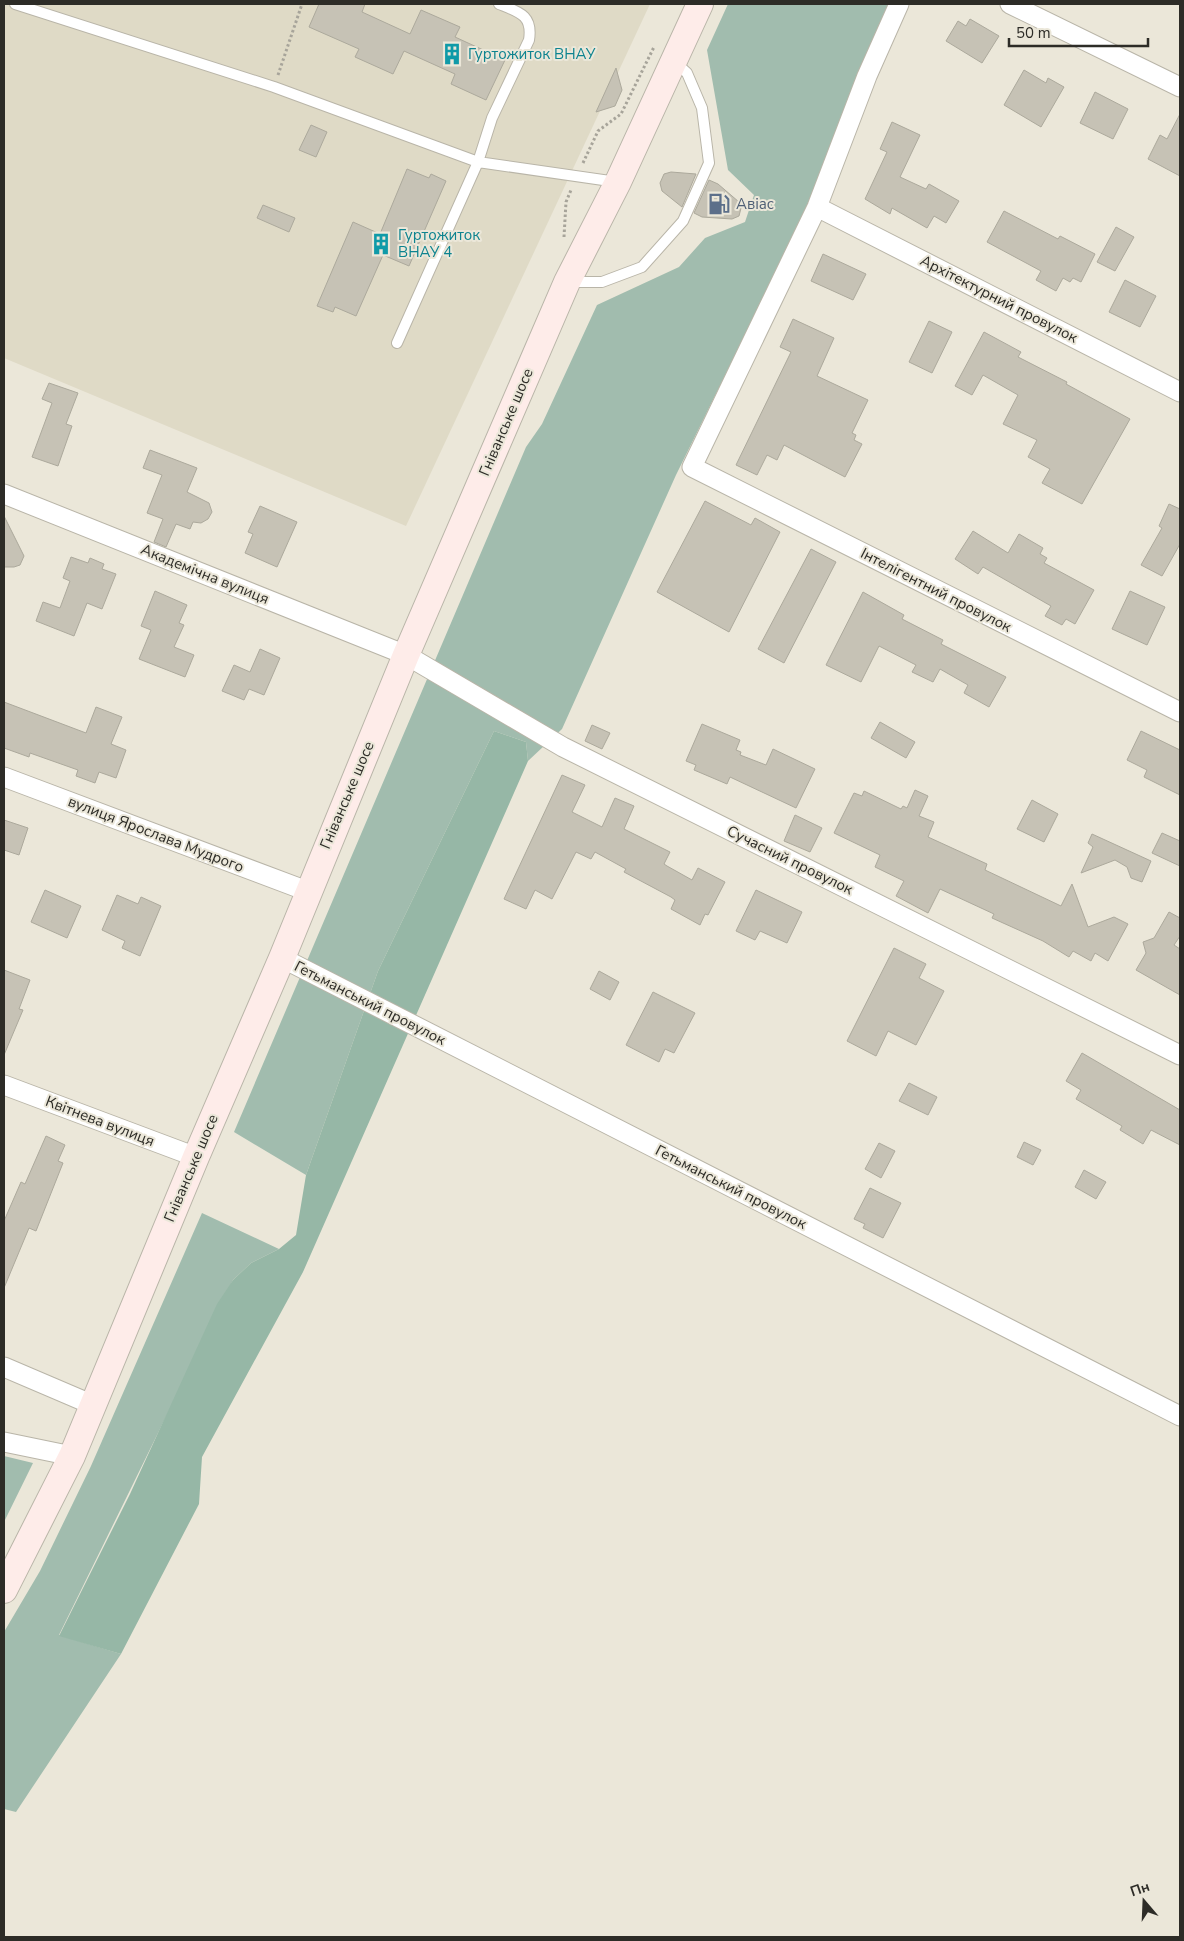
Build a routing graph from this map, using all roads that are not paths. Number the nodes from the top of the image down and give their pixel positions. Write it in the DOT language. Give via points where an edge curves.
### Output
graph roads {
  1 [pos="15,4"];
  2 [pos="499,4"];
  3 [pos="899,4"];
  4 [pos="1010,4"];
  5 [pos="696,5"];
  6 [pos="673,60"];
  7 [pos="1180,87"];
  8 [pos="478,162"];
  9 [pos="618,182"];
  10 [pos="817,207"];
  11 [pos="567,282"];
  12 [pos="397,343"];
  13 [pos="1180,392"];
  14 [pos="4,494"];
  15 [pos="406,655"];
  16 [pos="1180,712"];
  17 [pos="4,777"];
  18 [pos="307,891"];
  19 [pos="282,958"];
  20 [pos="1180,1055"];
  21 [pos="4,1085"];
  22 [pos="196,1157"];
  23 [pos="4,1367"];
  24 [pos="93,1405"];
  25 [pos="1180,1416"];
  26 [pos="4,1442"];
  27 [pos="72,1456"];
  28 [pos="4,1590"];
  1 -- 8 [label="lane" via="274,87"];
  2 -- 8 [label="lane" via="524,16 531,28 529,40 492,118"];
  3 -- 10 [label="street" via="867,76"];
  4 -- 7 [label="street"];
  5 -- 6 [label="main road, Гніванське шосе"];
  6 -- 9 [label="main road, Гніванське шосе"];
  6 -- 11 [label="lane" via="687,73 702,108 709,163 683,221 642,267 602,282"];
  8 -- 9 [label="lane"];
  8 -- 12 [label="lane"];
  9 -- 11 [label="main road, Гніванське шосе"];
  10 -- 13 [label="street, Архітектурний провулок"];
  10 -- 16 [label="street, Інтелігентний провулок" via="692,467"];
  11 -- 15 [label="main road, Гніванське шосе"];
  14 -- 15 [label="street, Академічна вулиця"];
  15 -- 18 [label="main road, Гніванське шосе"];
  15 -- 20 [label="street, Сучасний провулок" via="563,747"];
  17 -- 18 [label="street, вулиця Ярослава Мудрого"];
  18 -- 19 [label="main road, Гніванське шосе"];
  19 -- 22 [label="main road, Гніванське шосе"];
  19 -- 25 [label="street, Гетьманський провулок"];
  21 -- 22 [label="street, Квітнева вулиця"];
  22 -- 24 [label="main road, Гніванське шосе"];
  23 -- 24 [label="street"];
  24 -- 27 [label="main road, Гніванське шосе"];
  26 -- 27 [label="street"];
  27 -- 28 [label="main road, Гніванське шосе"];
}
